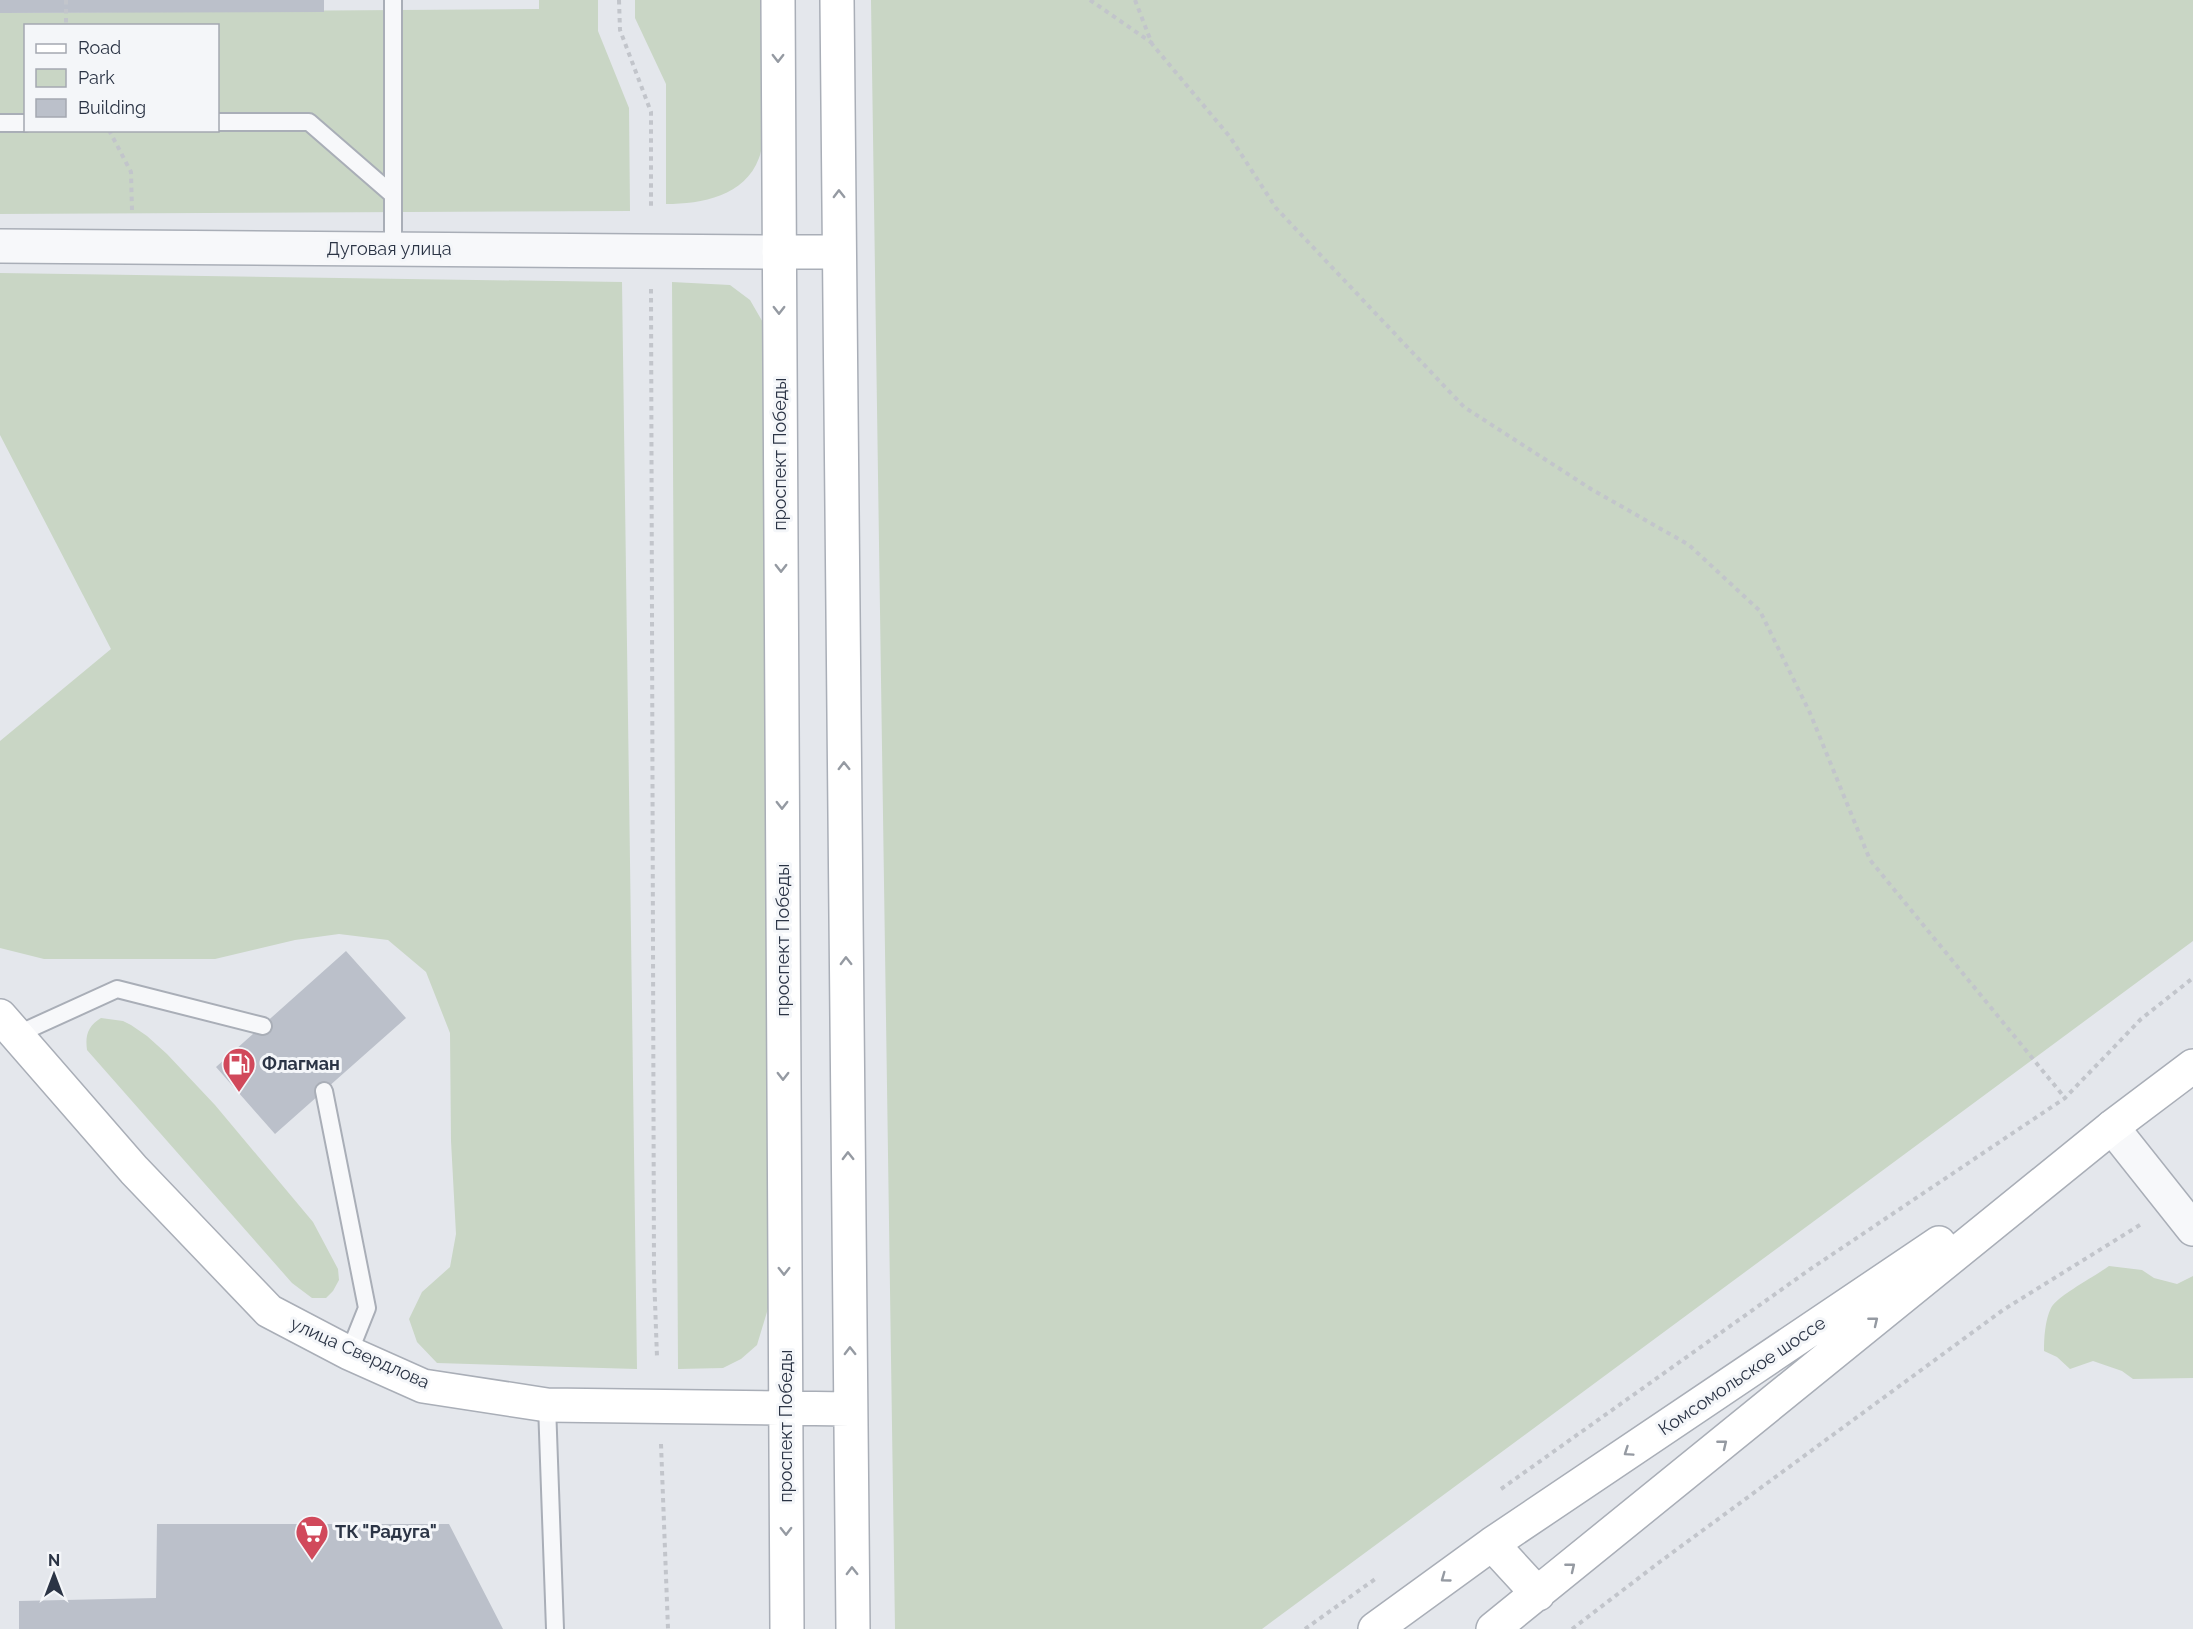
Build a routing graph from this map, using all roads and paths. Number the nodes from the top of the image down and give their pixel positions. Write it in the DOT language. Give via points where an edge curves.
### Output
graph roads {
  1 [pos="66,0"];
  2 [pos="393,0"];
  3 [pos="619,0"];
  4 [pos="778,0"];
  5 [pos="837,0"];
  6 [pos="1090,0"];
  7 [pos="1135,0"];
  8 [pos="66,24"];
  9 [pos="1152,44"];
  10 [pos="219,122"];
  11 [pos="0,123"];
  12 [pos="24,123"];
  13 [pos="110,132"];
  14 [pos="393,195"];
  15 [pos="651,206"];
  16 [pos="0,246"];
  17 [pos="133,247"];
  18 [pos="393,249"];
  19 [pos="779,252"];
  20 [pos="839,252"];
  21 [pos="651,285"];
  22 [pos="2193,978"];
  23 [pos="8,1025"];
  24 [pos="263,1026"];
  25 [pos="2193,1066"];
  26 [pos="324,1091"];
  27 [pos="2065,1098"];
  28 [pos="2112,1127"];
  29 [pos="2183,1217"];
  30 [pos="349,1353"];
  31 [pos="657,1357"];
  32 [pos="547,1405"];
  33 [pos="785,1409"];
  34 [pos="850,1409"];
  35 [pos="661,1443"];
  36 [pos="1499,1491"];
  37 [pos="1492,1544"];
  38 [pos="1383,1574"];
  39 [pos="1538,1594"];
  40 [pos="555,1629"];
  41 [pos="668,1629"];
  42 [pos="787,1629"];
  43 [pos="853,1629"];
  44 [pos="1305,1629"];
  45 [pos="1376,1629"];
  46 [pos="1493,1629"];
  47 [pos="1572,1629"];
  1 -- 8 [label="path"];
  2 -- 14 [label="lane"];
  3 -- 15 [label="path" via="620,30 651,112"];
  4 -- 19 [label="main road, проспект Победы, one-way"];
  20 -- 5 [label="main road, one-way"];
  6 -- 9 [label="path"];
  7 -- 9 [label="path"];
  9 -- 27 [label="path" via="1230,137 1276,208 1464,407 1591,489 1689,545 1760,611 1810,713 1870,860"];
  10 -- 14 [label="lane" via="309,122"];
  11 -- 12 [label="lane"];
  13 -- 17 [label="path" via="132,172"];
  14 -- 18 [label="lane"];
  16 -- 17 [label="street, Дуговая улица"];
  17 -- 18 [label="street, Дуговая улица"];
  18 -- 19 [label="street, Дуговая улица"];
  19 -- 20 [label="main road"];
  19 -- 33 [label="main road, проспект Победы, one-way"];
  34 -- 20 [label="main road, one-way"];
  21 -- 31 [label="path"];
  22 -- 27 [label="path" via="2141,1019"];
  23 -- 24 [label="lane" via="117,989"];
  23 -- 30 [label="main road, улица Свердлова" via="134,1170 269,1311"];
  25 -- 28 [label="main road, Комсомольское шоссе"];
  26 -- 30 [label="lane" via="367,1308"];
  27 -- 36 [label="path" via="1809,1270"];
  28 -- 29 [label="street"];
  28 -- 37 [label="main road, Комсомольское шоссе, one-way"];
  39 -- 28 [label="main road, Комсомольское шоссе, one-way"];
  29 -- 47 [label="path" via="2003,1310"];
  30 -- 32 [label="main road, улица Свердлова" via="423,1386"];
  32 -- 33 [label="main road, улица Свердлова"];
  32 -- 40 [label="lane"];
  33 -- 34 [label="main road, улица Свердлова"];
  33 -- 42 [label="main road, проспект Победы, one-way"];
  43 -- 34 [label="main road, one-way"];
  35 -- 41 [label="path"];
  37 -- 39 [label="main road"];
  37 -- 45 [label="main road, Комсомольское шоссе, one-way"];
  38 -- 44 [label="path"];
  39 -- 46 [label="main road, Комсомольское шоссе"];
}
